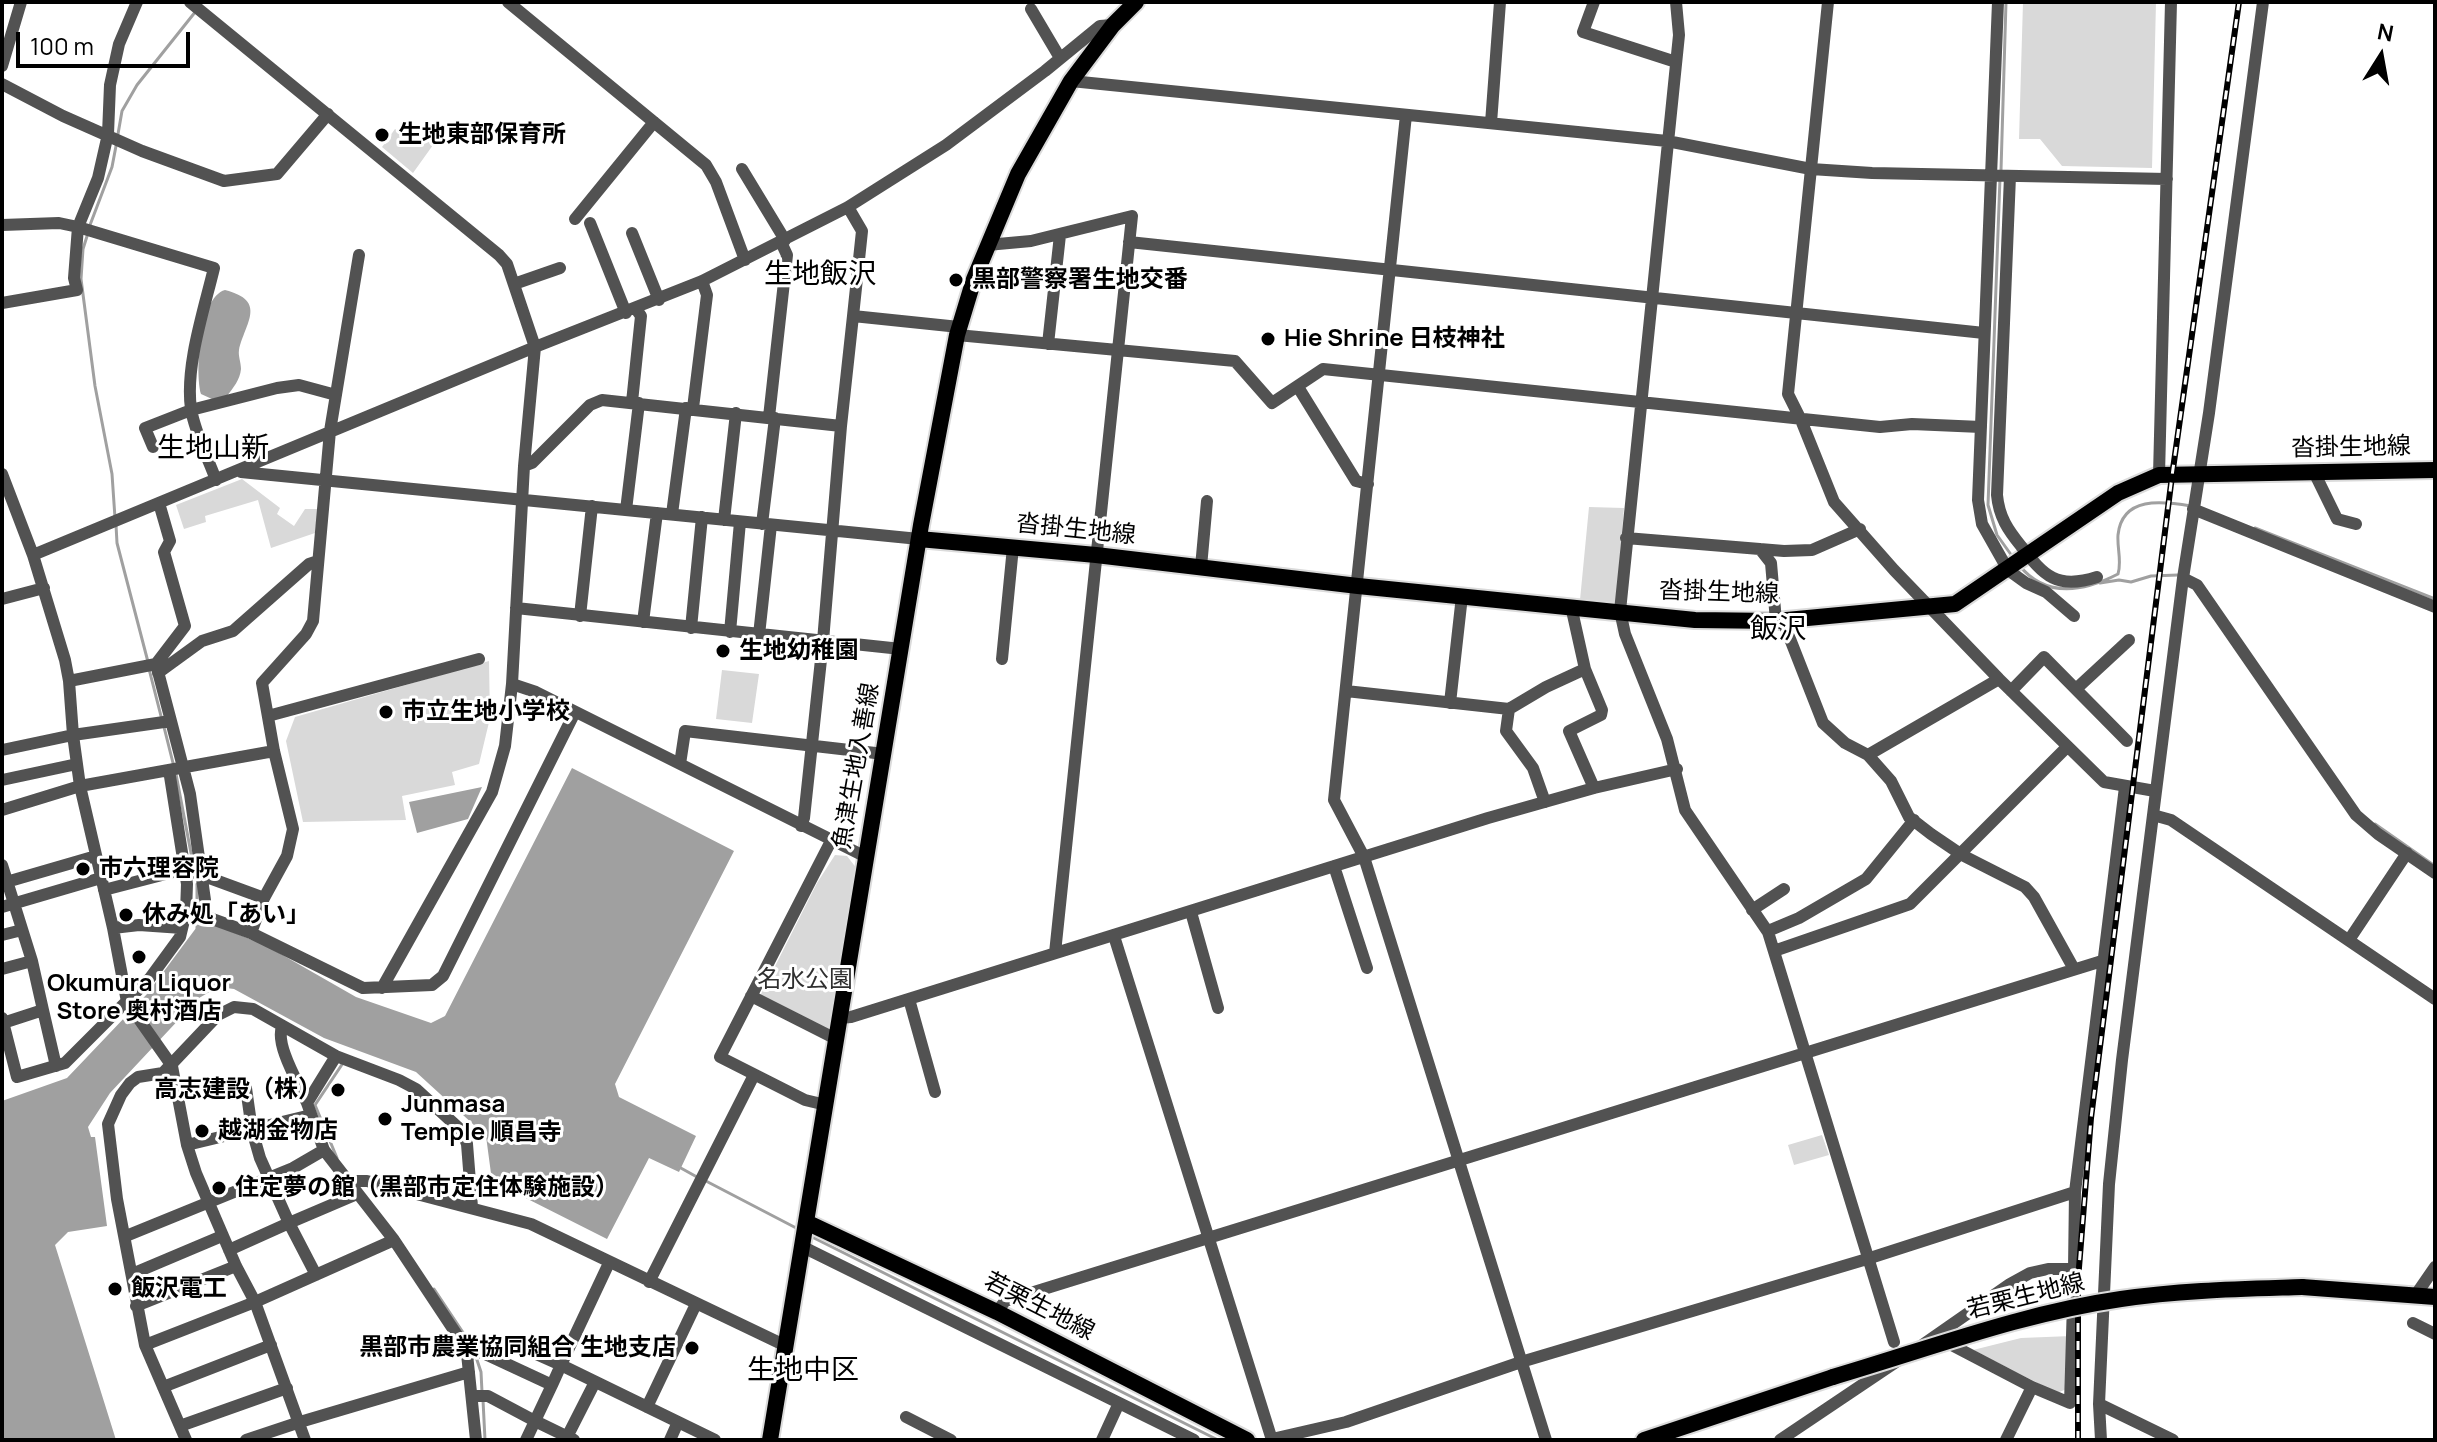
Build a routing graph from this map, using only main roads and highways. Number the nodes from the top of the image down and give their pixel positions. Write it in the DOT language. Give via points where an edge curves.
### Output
graph roads {
  1 [pos="1136,2"];
  2 [pos="2435,470"];
  3 [pos="919,539"];
  4 [pos="806,1222"];
  5 [pos="2435,1297"];
  6 [pos="770,1440"];
  7 [pos="1247,1440"];
  8 [pos="1644,1440"];
  1 -- 3 [label="main road, 魚津生地入善線" via="1071,81 1018,174 987,245 958,331"];
  2 -- 3 [label="main road, 沓掛生地線" via="2159,475 2118,493 1955,604 1779,621 1695,620"];
  3 -- 4 [label="main road, 魚津生地入善線"];
  4 -- 6 [label="main road, 魚津生地入善線"];
  4 -- 7 [label="main road, 若栗生地線"];
  5 -- 8 [label="main road, 若栗生地線, bridge" via="2302,1287 2205,1289 2119,1299 2039,1316 1833,1377"];
}
